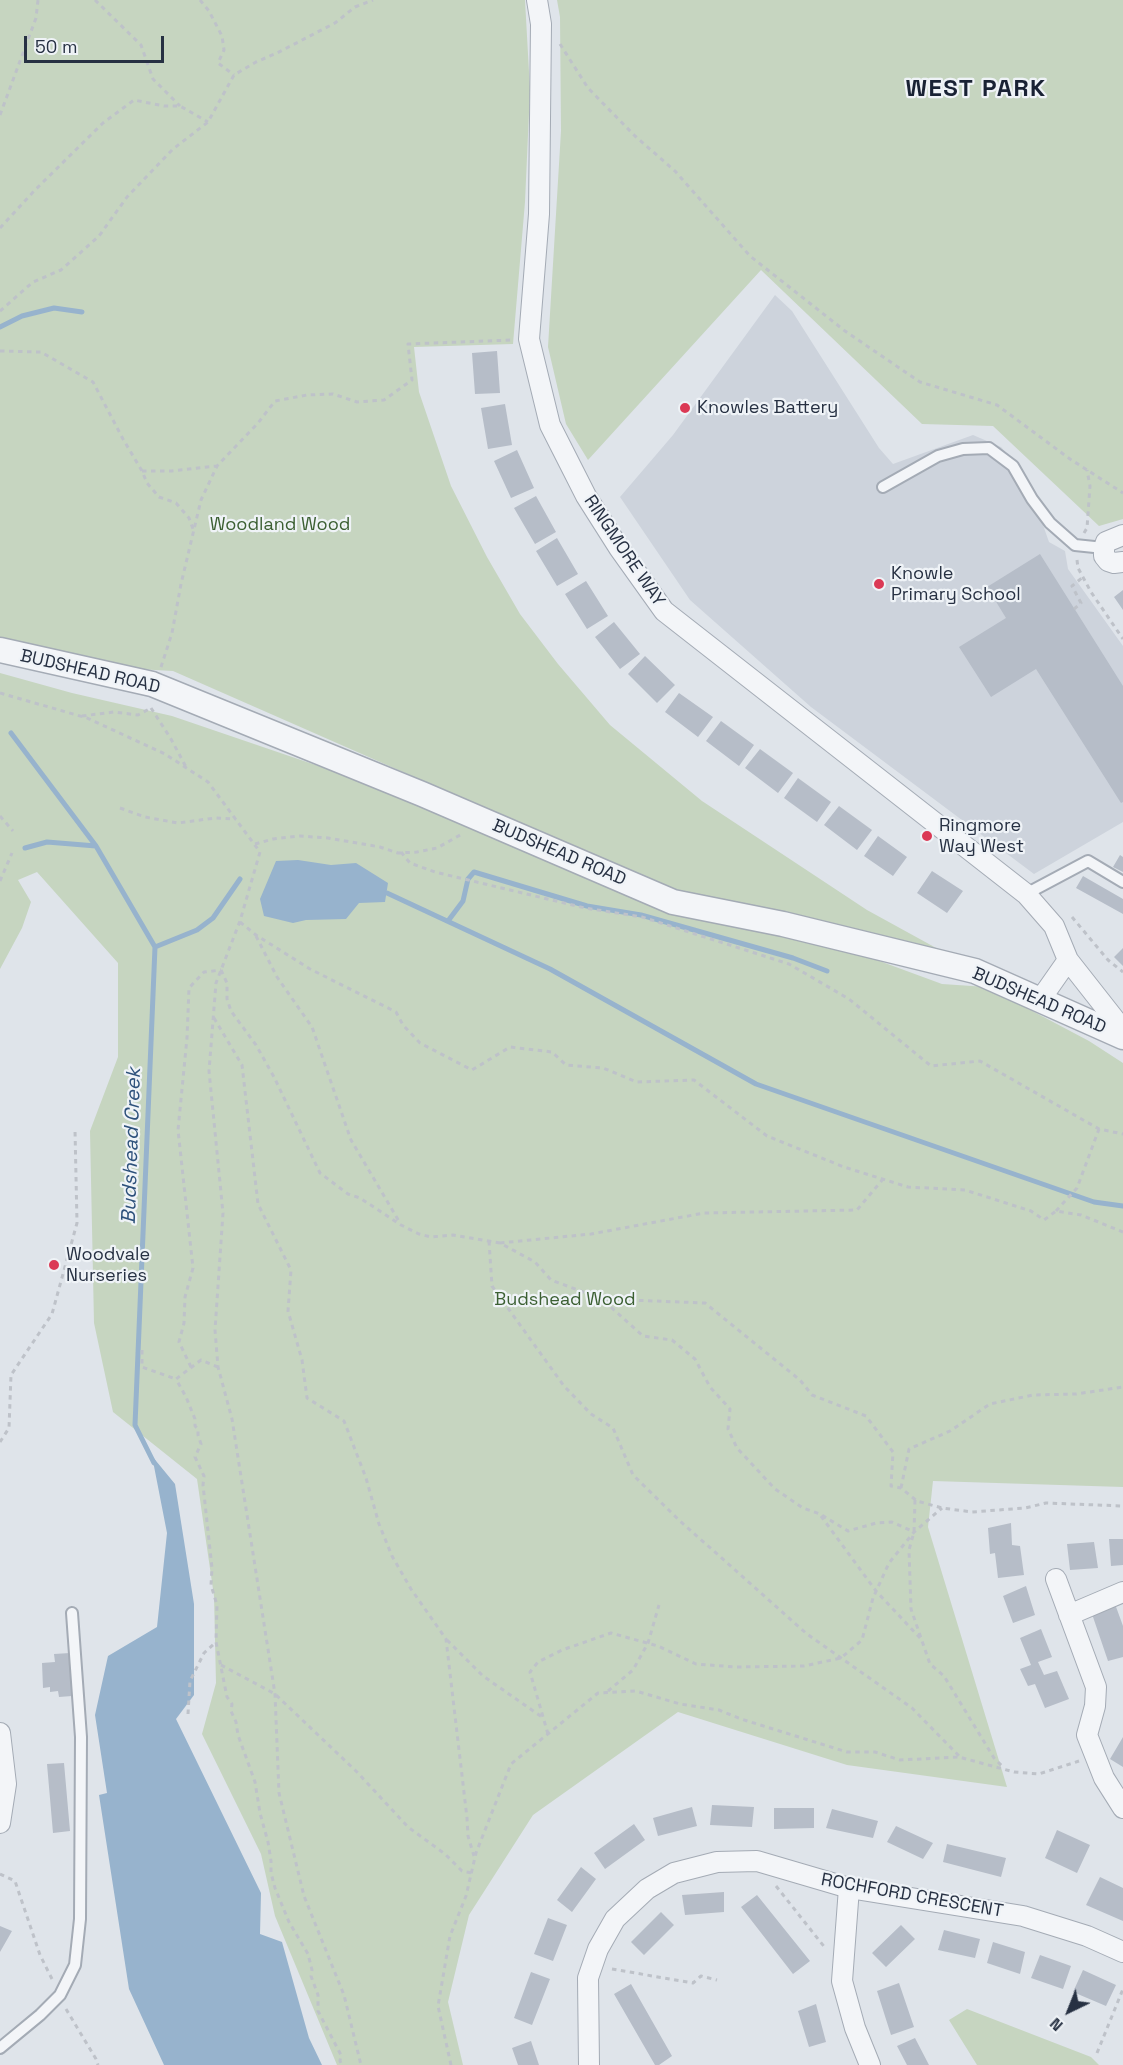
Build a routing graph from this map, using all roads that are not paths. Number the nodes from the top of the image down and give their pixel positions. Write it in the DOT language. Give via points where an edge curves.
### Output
graph roads {
  1 [pos="537,0"];
  2 [pos="883,487"];
  3 [pos="1123,535"];
  4 [pos="1104,548"];
  5 [pos="1123,562"];
  6 [pos="0,650"];
  7 [pos="1123,882"];
  8 [pos="1026,894"];
  9 [pos="1068,960"];
  10 [pos="1040,1000"];
  11 [pos="1123,1030"];
  12 [pos="1123,1037"];
  13 [pos="1056,1579"];
  14 [pos="1123,1592"];
  15 [pos="72,1613"];
  16 [pos="1069,1615"];
  17 [pos="0,1733"];
  18 [pos="1123,1808"];
  19 [pos="0,1823"];
  20 [pos="849,1888"];
  21 [pos="1123,1952"];
  22 [pos="0,2048"];
  23 [pos="589,2065"];
  24 [pos="870,2065"];
  1 -- 8 [label="street, RINGMORE WAY" via="541,24 539,214 529,339 550,425 586,496 664,611"];
  2 -- 4 [label="lane" via="938,456 963,449 989,448 1013,466 1050,523 1075,545"];
  3 -- 4 [label="street" via="1106,542"];
  4 -- 5 [label="street" via="1108,561"];
  6 -- 10 [label="street, BUDSHEAD ROAD" via="154,697 485,821 673,902 783,924 975,971"];
  7 -- 8 [label="lane" via="1088,861"];
  8 -- 9 [label="street, RINGMORE WAY" via="1054,926"];
  9 -- 10 [label="street"];
  9 -- 11 [label="street, RINGMORE WAY"];
  10 -- 12 [label="street, BUDSHEAD ROAD"];
  13 -- 16 [label="street"];
  14 -- 16 [label="street"];
  15 -- 22 [label="lane" via="81,1737 80,1919 75,1965 60,1995"];
  16 -- 18 [label="street" via="1096,1687 1087,1735 1104,1778"];
  17 -- 19 [label="street" via="6,1784"];
  20 -- 21 [label="street, ROCHFORD CRESCENT" via="1023,1916"];
  20 -- 23 [label="street, ROCHFORD CRESCENT" via="757,1861 717,1862 674,1873 646,1889 615,1919 588,1978"];
  20 -- 24 [label="street" via="842,1981"];
}
